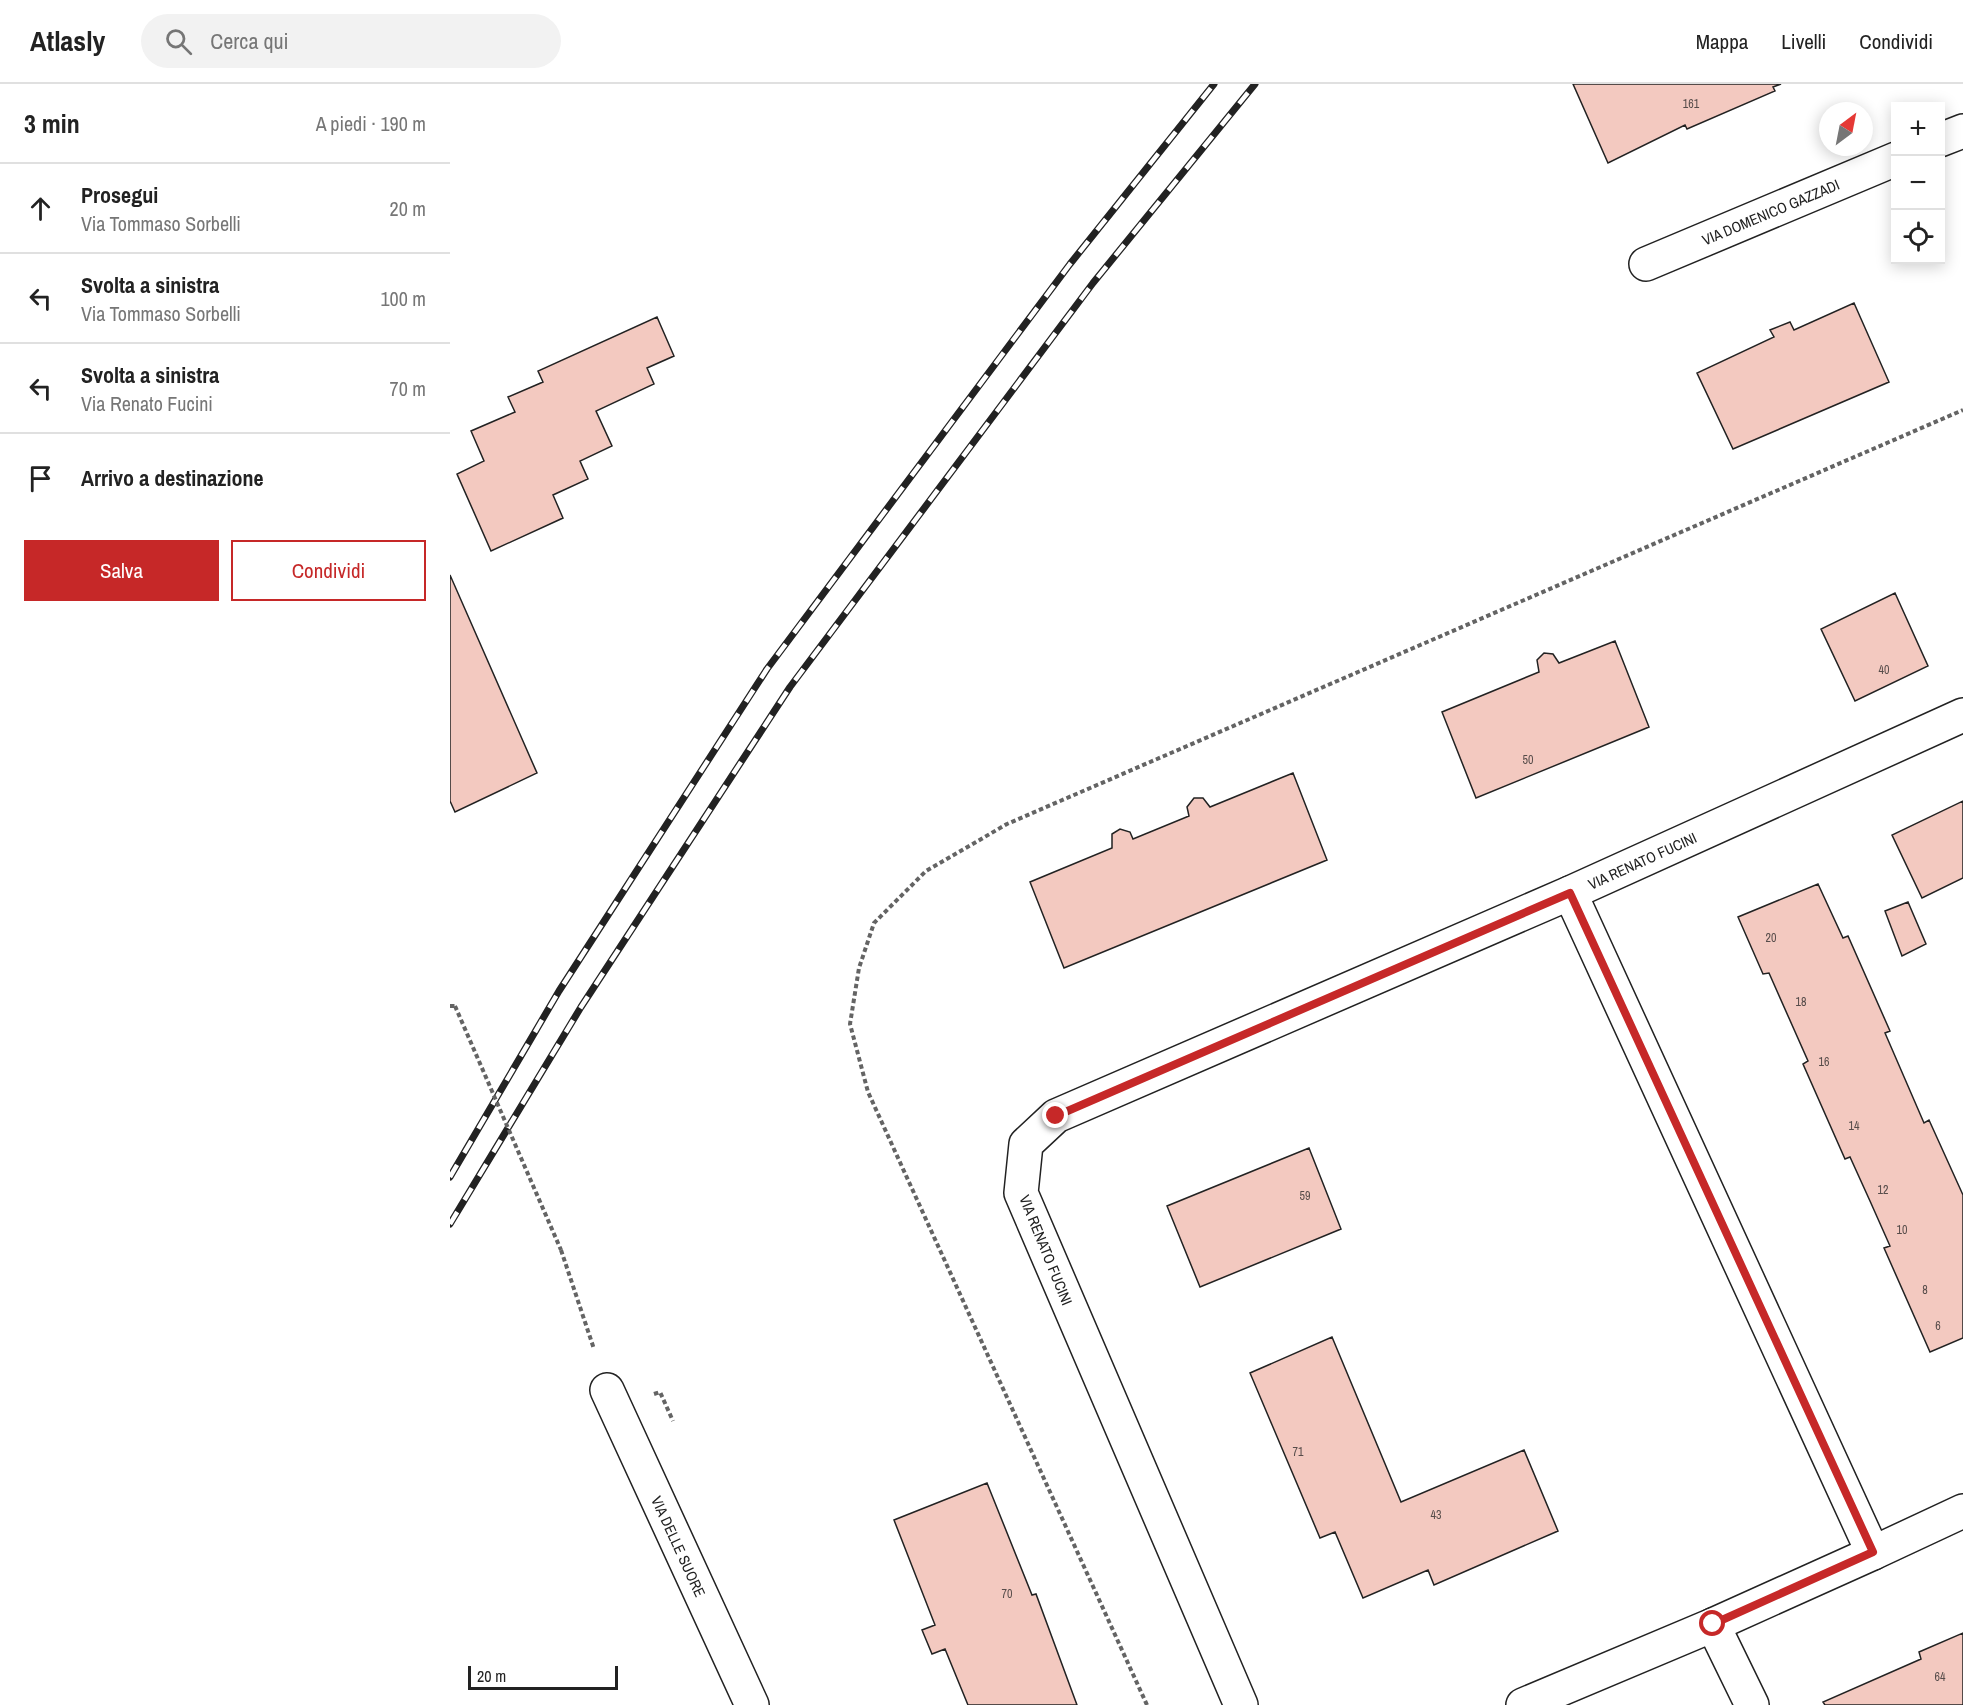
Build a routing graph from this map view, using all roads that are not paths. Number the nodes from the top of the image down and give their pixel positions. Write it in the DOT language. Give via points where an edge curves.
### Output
graph roads {
  1 [pos="1963,131"];
  2 [pos="1945,138"];
  3 [pos="1891,161"];
  4 [pos="1646,264"];
  5 [pos="1963,715"];
  6 [pos="1570,893"];
  7 [pos="607,1390"];
  8 [pos="1963,1511"];
  9 [pos="1873,1552"];
  10 [pos="1713,1624"];
  11 [pos="752,1705"];
  12 [pos="1241,1705"];
  13 [pos="1523,1705"];
  14 [pos="1752,1705"];
  1 -- 2 [label="street"];
  3 -- 4 [label="street, VIA DOMENICO GAZZADI"];
  5 -- 6 [label="street, VIA RENATO FUCINI"];
  6 -- 9 [label="street"];
  6 -- 12 [label="street, VIA RENATO FUCINI" via="1056,1116 1026,1144 1021,1193"];
  7 -- 11 [label="street, VIA DELLE SUORE"];
  8 -- 9 [label="street"];
  9 -- 10 [label="street"];
  10 -- 13 [label="street"];
  10 -- 14 [label="street"];
}
